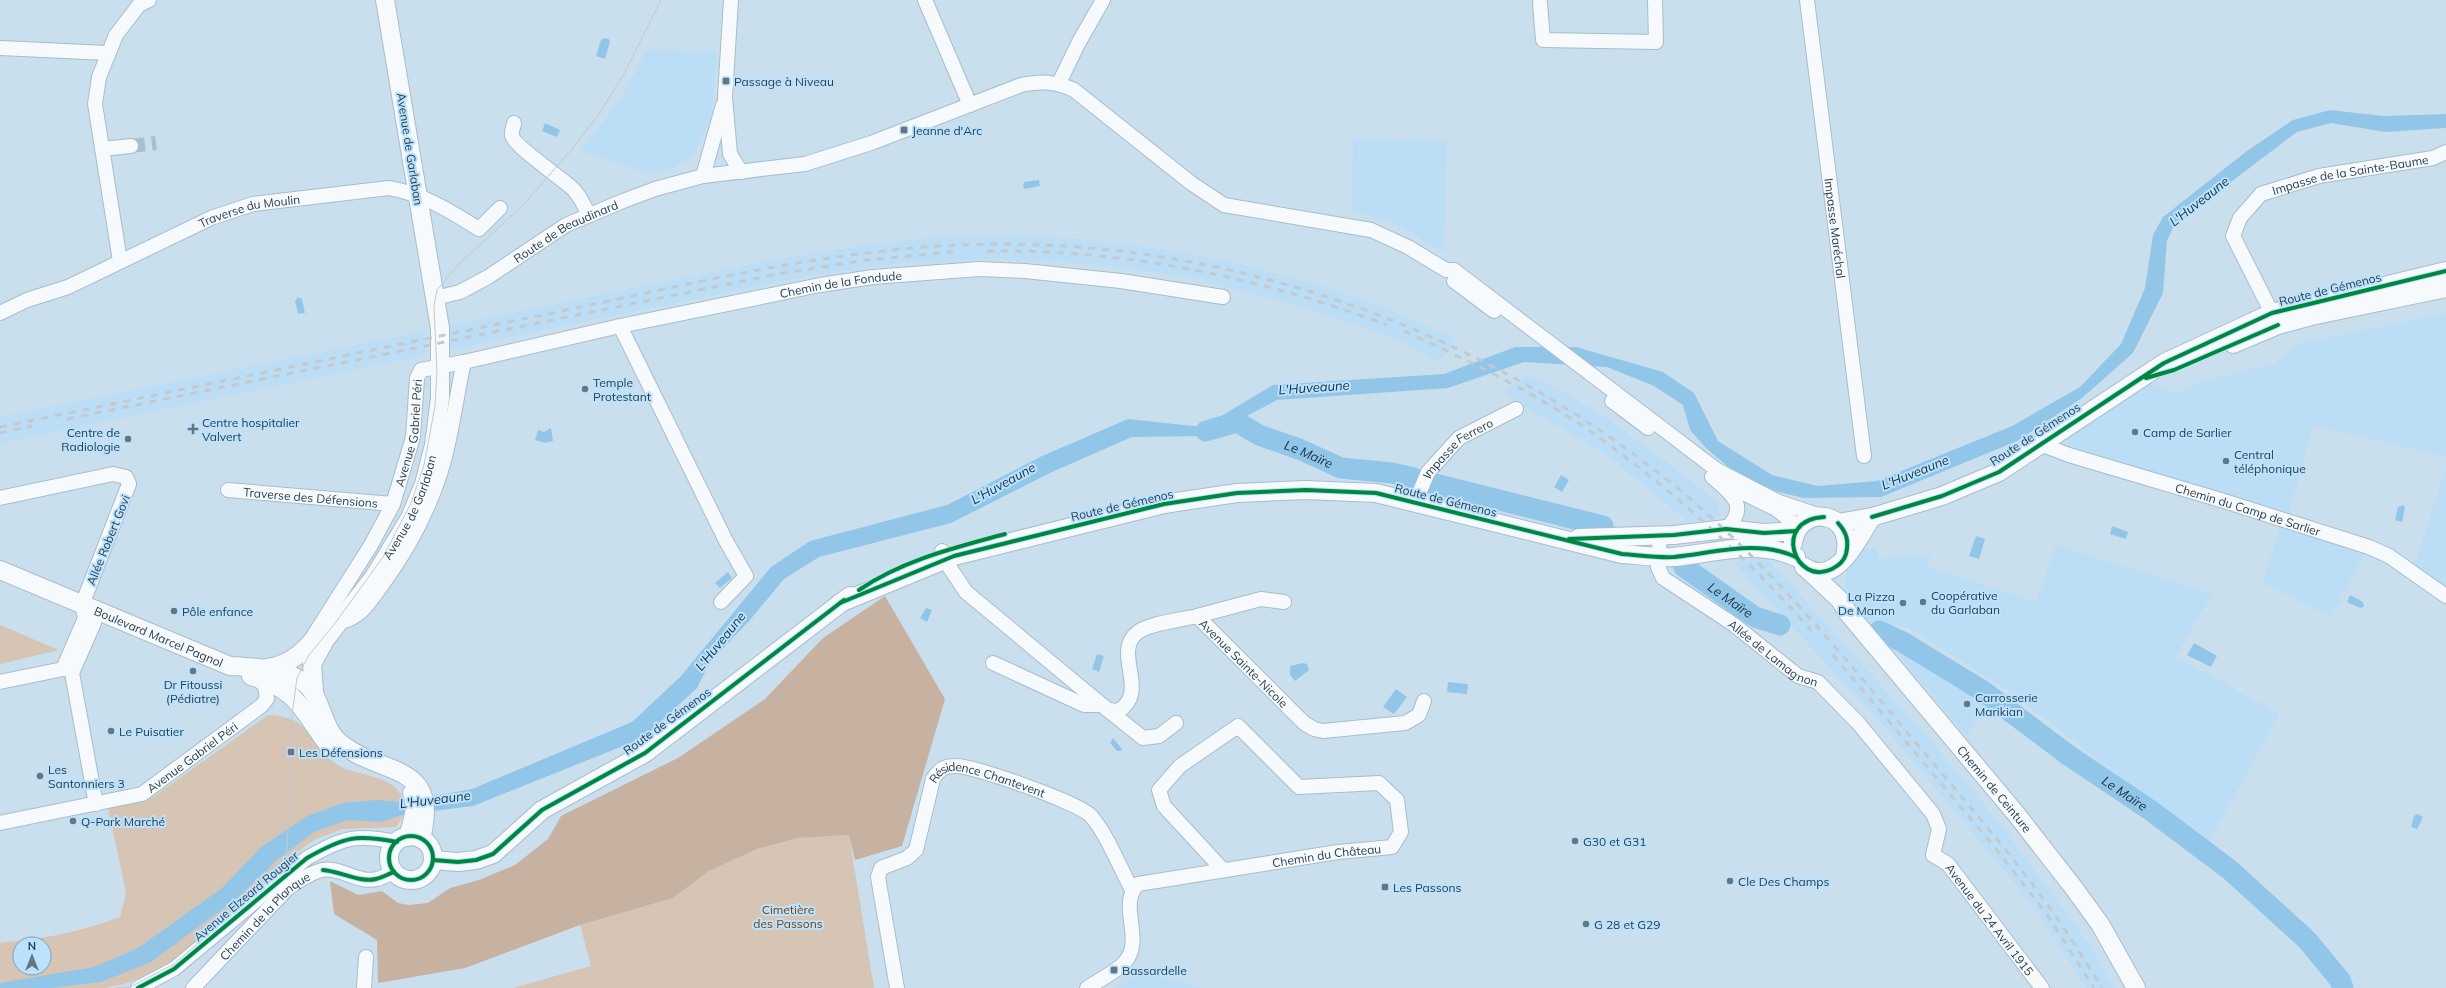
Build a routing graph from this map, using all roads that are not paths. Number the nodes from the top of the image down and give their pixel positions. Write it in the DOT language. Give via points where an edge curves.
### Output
graph roads {
  1 [pos="149,0"];
  2 [pos="385,0"];
  3 [pos="731,0"];
  4 [pos="925,0"];
  5 [pos="1103,0"];
  6 [pos="1655,0"];
  7 [pos="1807,0"];
  8 [pos="1540,3"];
  9 [pos="0,48"];
  10 [pos="108,53"];
  11 [pos="1058,83"];
  12 [pos="725,97"];
  13 [pos="970,106"];
  14 [pos="514,123"];
  15 [pos="131,146"];
  16 [pos="102,149"];
  17 [pos="2446,152"];
  18 [pos="741,172"];
  19 [pos="703,176"];
  20 [pos="416,194"];
  21 [pos="500,208"];
  22 [pos="589,215"];
  23 [pos="120,261"];
  24 [pos="1446,270"];
  25 [pos="2446,271"];
  26 [pos="2446,288"];
  27 [pos="1222,297"];
  28 [pos="435,298"];
  29 [pos="0,313"];
  30 [pos="2275,319"];
  31 [pos="620,326"];
  32 [pos="436,329"];
  33 [pos="464,362"];
  34 [pos="429,371"];
  35 [pos="1516,408"];
  36 [pos="2040,444"];
  37 [pos="1864,456"];
  38 [pos="1701,463"];
  39 [pos="1712,477"];
  40 [pos="228,490"];
  41 [pos="0,498"];
  42 [pos="1415,503"];
  43 [pos="393,504"];
  44 [pos="1872,517"];
  45 [pos="1831,520"];
  46 [pos="1726,529"];
  47 [pos="1797,529"];
  48 [pos="1660,536"];
  49 [pos="1558,539"];
  50 [pos="943,555"];
  51 [pos="1659,558"];
  52 [pos="1842,562"];
  53 [pos="1801,563"];
  54 [pos="0,570"];
  55 [pos="0,583"];
  56 [pos="2446,596"];
  57 [pos="1840,600"];
  58 [pos="721,602"];
  59 [pos="1284,602"];
  60 [pos="88,613"];
  61 [pos="1197,616"];
  62 [pos="341,622"];
  63 [pos="307,655"];
  64 [pos="993,664"];
  65 [pos="68,671"];
  66 [pos="0,682"];
  67 [pos="284,688"];
  68 [pos="1424,701"];
  69 [pos="1104,708"];
  70 [pos="1176,723"];
  71 [pos="330,728"];
  72 [pos="410,783"];
  73 [pos="96,804"];
  74 [pos="0,823"];
  75 [pos="409,839"];
  76 [pos="1933,855"];
  77 [pos="433,860"];
  78 [pos="1223,870"];
  79 [pos="394,872"];
  80 [pos="1132,890"];
  81 [pos="366,957"];
  82 [pos="138,988"];
  83 [pos="194,988"];
  84 [pos="364,988"];
  85 [pos="897,988"];
  86 [pos="1087,988"];
  87 [pos="2042,988"];
  88 [pos="2136,988"];
  1 -- 10 [label="street" via="139,5 116,35"];
  2 -- 20 [label="main road, Avenue de Garlaban"];
  3 -- 12 [label="street"];
  4 -- 13 [label="street"];
  5 -- 11 [label="street"];
  6 -- 8 [label="street" via="1656,42 1543,40"];
  7 -- 37 [label="street, Impasse Maréchal"];
  9 -- 10 [label="street"];
  10 -- 16 [label="street" via="99,77 95,104"];
  11 -- 13 [label="street, Route de Beaudinard" via="1044,81 1021,85"];
  11 -- 24 [label="street" via="1074,90 1192,183 1224,205 1372,230 1408,247"];
  12 -- 18 [label="street" via="730,154"];
  12 -- 19 [label="street"];
  13 -- 18 [label="street, Route de Beaudinard" via="871,143 805,164"];
  14 -- 22 [label="street" via="512,135 515,142 553,171 581,199"];
  15 -- 16 [label="street"];
  16 -- 23 [label="street"];
  17 -- 30 [label="street, Impasse de la Sainte-Baume" via="2433,158 2319,176 2261,194 2240,218 2233,236"];
  18 -- 19 [label="street, Route de Beaudinard"];
  19 -- 22 [label="street, Route de Beaudinard" via="655,189"];
  20 -- 21 [label="street, Traverse du Moulin" via="438,203 479,229"];
  20 -- 23 [label="street, Traverse du Moulin" via="390,188 253,204 212,218"];
  20 -- 28 [label="main road, Avenue de Garlaban"];
  22 -- 28 [label="street, Route de Beaudinard" via="566,225 488,277 460,292"];
  23 -- 29 [label="street, Traverse du Moulin" via="68,287 27,300"];
  24 -- 38 [label="street" via="1448,277"];
  24 -- 38 [label="street" via="1454,270 1538,332"];
  25 -- 30 [label="main road, Route de Gémenos"];
  26 -- 30 [label="main road, Route de Gémenos"];
  27 -- 31 [label="street, Chemin de la Fondude" via="1121,281 979,269 873,277"];
  28 -- 32 [label="main road, Avenue de Garlaban"];
  30 -- 36 [label="main road, Route de Gémenos" via="2174,370 2137,380"];
  31 -- 33 [label="street, Chemin de la Fondude"];
  31 -- 58 [label="street" via="726,541 746,576"];
  32 -- 34 [label="main road, Avenue de Garlaban"];
  32 -- 62 [label="main road, Avenue de Garlaban" via="440,398 434,445 424,484 410,518 394,546"];
  33 -- 34 [label="street, Avenue Gabriel Péri"];
  33 -- 62 [label="street" via="444,459 421,520 392,572 365,608 354,619"];
  34 -- 43 [label="street, Avenue Gabriel Péri" via="421,370 417,378 413,437"];
  34 -- 63 [label="main road, Avenue de Garlaban" via="426,425 420,458 404,508 353,592"];
  35 -- 42 [label="street, Impasse Ferrero" via="1459,438 1428,472"];
  36 -- 44 [label="main road, Route de Gémenos" via="1998,472 1942,496"];
  36 -- 56 [label="street, Chemin du Camp de Sarlier" via="2369,547 2389,556"];
  38 -- 39 [label="street"];
  38 -- 45 [label="street" via="1779,502"];
  39 -- 46 [label="street" via="1730,492 1738,503 1737,515"];
  39 -- 47 [label="street" via="1776,509"];
  40 -- 43 [label="street, Traverse des Défensions"];
  41 -- 60 [label="street, Allée Robert Govi" via="113,474 126,477 128,490"];
  42 -- 49 [label="main road, Route de Gémenos"];
  42 -- 50 [label="main road, Route de Gémenos" via="1376,493 1306,490 1237,493 1005,534"];
  43 -- 63 [label="street, Avenue Gabriel Péri" via="343,591 315,630"];
  44 -- 45 [label="main road, Route de Gémenos"];
  44 -- 52 [label="main road"];
  45 -- 47 [label="main road" via="1814,517"];
  45 -- 52 [label="main road" via="1848,538"];
  46 -- 47 [label="main road, Route de Gémenos" via="1764,533"];
  46 -- 48 [label="main road, Route de Gémenos"];
  47 -- 53 [label="main road" via="1792,544"];
  48 -- 49 [label="main road, Route de Gémenos"];
  48 -- 51 [label="street, Allée de Lamagnon"];
  49 -- 51 [label="main road, Route de Gémenos" via="1622,554"];
  50 -- 69 [label="street" via="966,592"];
  50 -- 77 [label="main road, Route de Gémenos" via="840,603 645,753 542,810 493,854 476,860 458,862"];
  51 -- 53 [label="main road, Route de Gémenos" via="1727,548 1779,550"];
  51 -- 76 [label="street, Allée de Lamagnon" via="1658,567 1663,578 1733,624 1798,676 1818,682 1859,724 1933,814 1939,829"];
  52 -- 53 [label="main road" via="1822,572"];
  52 -- 57 [label="main road"];
  53 -- 57 [label="main road, Chemin de Ceinture"];
  54 -- 60 [label="main road, Boulevard Marcel Pagnol"];
  55 -- 60 [label="main road, Boulevard Marcel Pagnol"];
  57 -- 88 [label="main road, Chemin de Ceinture" via="2073,887 2100,924"];
  59 -- 61 [label="street" via="1261,599"];
  60 -- 65 [label="street, Allée Robert Govi"];
  60 -- 67 [label="main road, Boulevard Marcel Pagnol"];
  61 -- 68 [label="street, Avenue Sainte-Nicole" via="1304,723 1314,729 1323,731 1405,723 1419,715"];
  61 -- 69 [label="street, Avenue Sainte-Nicole" via="1138,632 1128,648 1132,690 1129,702 1118,711"];
  62 -- 63 [label="main road, Avenue de Garlaban"];
  63 -- 67 [label="main road"];
  63 -- 67 [label="main road"];
  63 -- 67 [label="main road, Avenue de Garlaban" via="280,666"];
  64 -- 69 [label="street" via="1084,705"];
  65 -- 66 [label="street"];
  65 -- 73 [label="street"];
  67 -- 71 [label="main road"];
  67 -- 71 [label="street" via="302,697"];
  67 -- 72 [label="main road" via="340,757 354,765"];
  67 -- 73 [label="street, Avenue Gabriel Péri" via="142,794"];
  69 -- 70 [label="street" via="1143,738 1159,736"];
  71 -- 72 [label="main road" via="337,740 348,749 405,774"];
  72 -- 75 [label="main road" via="420,819"];
  73 -- 74 [label="street, Avenue Gabriel Péri"];
  75 -- 77 [label="main road" via="430,847"];
  75 -- 79 [label="main road" via="390,853"];
  75 -- 82 [label="street, Avenue Elzeard Rougier" via="351,838 323,849 307,858 174,968"];
  76 -- 87 [label="street, Avenue du 24 Avril 1915" via="1948,864"];
  77 -- 79 [label="main road" via="427,873 414,880 399,877"];
  78 -- 78 [label="street, Chemin du Château" via="1164,806 1159,790 1180,766 1238,726 1299,786 1379,783 1397,800 1401,832 1392,847 1338,852"];
  78 -- 80 [label="street, Chemin du Château" via="1138,884"];
  79 -- 83 [label="street, Chemin de la Planque" via="376,880 323,870 306,876 288,888"];
  80 -- 85 [label="street, Résidence Chantevent" via="1090,815 1065,801 1014,782 956,765 946,766 939,770 933,779 916,850 907,858 881,868 878,877"];
  80 -- 86 [label="street" via="1129,901 1132,952 1125,963"];
  81 -- 84 [label="street"];
}
